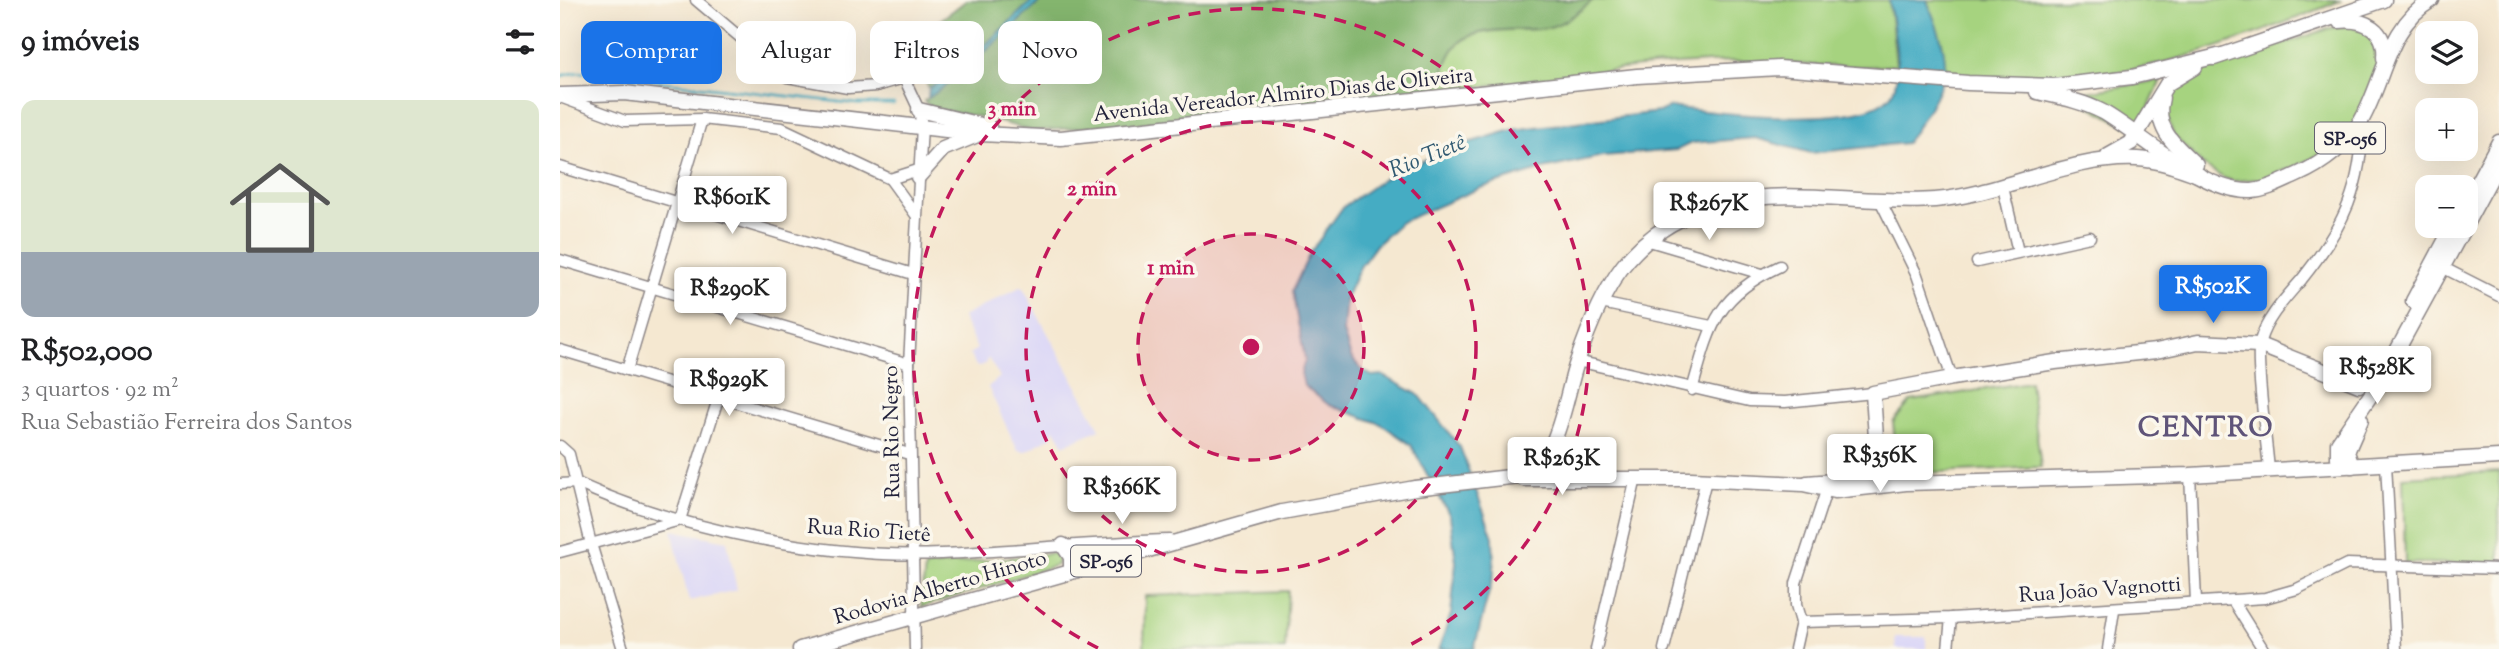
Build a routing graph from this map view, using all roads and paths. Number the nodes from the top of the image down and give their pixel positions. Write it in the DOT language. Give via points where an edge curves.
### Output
graph roads {
  1 [pos="696,0"];
  2 [pos="2357,0"];
  3 [pos="2384,0"];
  4 [pos="2432,0"];
  5 [pos="2314,24"];
  6 [pos="2221,55"];
  7 [pos="2384,65"];
  8 [pos="2167,84"];
  9 [pos="2012,86"];
  10 [pos="560,96"];
  11 [pos="919,110"];
  12 [pos="2101,111"];
  13 [pos="2363,118"];
  14 [pos="702,119"];
  15 [pos="922,126"];
  16 [pos="981,134"];
  17 [pos="2138,135"];
  18 [pos="1031,137"];
  19 [pos="2499,142"];
  20 [pos="2111,155"];
  21 [pos="2499,163"];
  22 [pos="2083,165"];
  23 [pos="560,167"];
  24 [pos="918,173"];
  25 [pos="2199,175"];
  26 [pos="890,179"];
  27 [pos="2478,181"];
  28 [pos="2220,185"];
  29 [pos="2003,187"];
  30 [pos="1880,200"];
  31 [pos="2478,201"];
  32 [pos="679,203"];
  33 [pos="916,215"];
  34 [pos="2090,237"];
  35 [pos="2448,238"];
  36 [pos="2456,238"];
  37 [pos="1646,240"];
  38 [pos="2018,252"];
  39 [pos="560,260"];
  40 [pos="1977,262"];
  41 [pos="2438,265"];
  42 [pos="1780,266"];
  43 [pos="913,274"];
  44 [pos="1762,274"];
  45 [pos="654,288"];
  46 [pos="2499,296"];
  47 [pos="1601,303"];
  48 [pos="1711,326"];
  49 [pos="2259,345"];
  50 [pos="560,350"];
  51 [pos="1577,361"];
  52 [pos="909,364"];
  53 [pos="627,370"];
  54 [pos="1952,377"];
  55 [pos="2359,385"];
  56 [pos="1692,390"];
  57 [pos="1873,393"];
  58 [pos="2372,394"];
  59 [pos="718,398"];
  60 [pos="2347,428"];
  61 [pos="1553,442"];
  62 [pos="560,446"];
  63 [pos="909,454"];
  64 [pos="2499,457"];
  65 [pos="2338,458"];
  66 [pos="2386,464"];
  67 [pos="2352,466"];
  68 [pos="2323,467"];
  69 [pos="1878,468"];
  70 [pos="1537,469"];
  71 [pos="2269,470"];
  72 [pos="1565,473"];
  73 [pos="2190,475"];
  74 [pos="1519,478"];
  75 [pos="1606,478"];
  76 [pos="1636,478"];
  77 [pos="1498,479"];
  78 [pos="1706,480"];
  79 [pos="1860,480"];
  80 [pos="577,483"];
  81 [pos="1906,483"];
  82 [pos="560,484"];
  83 [pos="1803,484"];
  84 [pos="1826,491"];
  85 [pos="680,520"];
  86 [pos="1183,540"];
  87 [pos="591,544"];
  88 [pos="1063,545"];
  89 [pos="560,552"];
  90 [pos="914,554"];
  91 [pos="2394,568"];
  92 [pos="2499,569"];
  93 [pos="1071,571"];
  94 [pos="2196,601"];
  95 [pos="2233,601"];
  96 [pos="2114,610"];
  97 [pos="913,618"];
  98 [pos="1951,618"];
  99 [pos="1801,621"];
  100 [pos="624,649"];
  101 [pos="800,649"];
  102 [pos="915,649"];
  103 [pos="1595,649"];
  104 [pos="1664,649"];
  105 [pos="1796,649"];
  106 [pos="1948,649"];
  107 [pos="2108,649"];
  108 [pos="2263,649"];
  109 [pos="2396,649"];
  1 -- 11 [label="street, Rua Rio Negro" via="787,77 848,88 904,78"];
  2 -- 5 [label="main road"];
  3 -- 5 [label="main road, SP-056"];
  4 -- 7 [label="main road, SP-056" via="2404,24"];
  5 -- 6 [label="main road, SP-056"];
  5 -- 7 [label="main road" via="2356,20 2372,26 2383,40"];
  6 -- 8 [label="main road, SP-056"];
  6 -- 9 [label="main road, Avenida Vereador Almiro Dias de Oliveira" via="2111,81"];
  7 -- 13 [label="main road, SP-056"];
  8 -- 17 [label="main road, SP-056"];
  8 -- 28 [label="main road" via="2159,113 2161,126"];
  9 -- 12 [label="main road, Avenida Vereador Almiro Dias de Oliveira" via="2073,99"];
  9 -- 18 [label="main road, Avenida Vereador Almiro Dias de Oliveira" via="1769,68 1651,75 1085,137"];
  10 -- 14 [label="street" via="625,121"];
  10 -- 15 [label="main road, Avenida Vereador Almiro Dias de Oliveira" via="624,93"];
  11 -- 15 [label="street, Rua Rio Negro"];
  11 -- 18 [label="main road"];
  12 -- 17 [label="main road, Avenida Vereador Almiro Dias de Oliveira"];
  12 -- 20 [label="main road" via="2120,136"];
  13 -- 28 [label="main road, SP-056" via="2339,149 2304,171 2253,191"];
  13 -- 49 [label="street" via="2363,156 2354,192 2333,236 2272,315"];
  14 -- 26 [label="street" via="782,128"];
  14 -- 32 [label="street"];
  15 -- 16 [label="main road, Avenida Vereador Almiro Dias de Oliveira"];
  15 -- 24 [label="street, Rua Rio Negro"];
  16 -- 18 [label="main road, Avenida Vereador Almiro Dias de Oliveira"];
  16 -- 24 [label="main road" via="943,149"];
  17 -- 20 [label="main road, SP-056"];
  17 -- 25 [label="main road, Avenida Vereador Almiro Dias de Oliveira"];
  19 -- 27 [label="main road"];
  20 -- 22 [label="main road, SP-056"];
  21 -- 31 [label="main road"];
  22 -- 25 [label="main road, SP-056" via="2145,160"];
  22 -- 29 [label="main road, SP-056"];
  23 -- 32 [label="street"];
  24 -- 26 [label="street"];
  24 -- 33 [label="street, Rua Rio Negro"];
  25 -- 28 [label="main road, SP-056"];
  26 -- 33 [label="street"];
  29 -- 30 [label="main road, SP-056" via="1945,198"];
  29 -- 38 [label="street"];
  30 -- 37 [label="main road, SP-056" via="1745,199 1696,212"];
  30 -- 54 [label="street" via="1917,275"];
  32 -- 43 [label="street"];
  32 -- 45 [label="street"];
  33 -- 43 [label="street, Rua Rio Negro"];
  34 -- 38 [label="street"];
  35 -- 41 [label="main road"];
  36 -- 41 [label="main road"];
  37 -- 44 [label="street"];
  37 -- 47 [label="main road, SP-056" via="1622,267"];
  38 -- 40 [label="street"];
  39 -- 45 [label="street"];
  41 -- 46 [label="street"];
  41 -- 55 [label="main road" via="2374,377"];
  41 -- 58 [label="main road"];
  42 -- 44 [label="street"];
  43 -- 52 [label="street, Rua Rio Negro"];
  44 -- 48 [label="street" via="1734,296"];
  45 -- 52 [label="street"];
  45 -- 53 [label="street"];
  47 -- 48 [label="street"];
  47 -- 51 [label="main road, SP-056"];
  48 -- 56 [label="street"];
  49 -- 54 [label="main road" via="2197,342"];
  49 -- 55 [label="main road"];
  49 -- 71 [label="street"];
  50 -- 53 [label="street"];
  51 -- 56 [label="street"];
  51 -- 61 [label="main road, SP-056"];
  52 -- 63 [label="street, Rua Rio Negro"];
  53 -- 59 [label="street"];
  54 -- 57 [label="main road"];
  55 -- 60 [label="main road" via="2362,396"];
  56 -- 57 [label="street" via="1766,402"];
  57 -- 69 [label="main road"];
  58 -- 60 [label="main road"];
  58 -- 67 [label="main road" via="2347,452"];
  59 -- 63 [label="street"];
  59 -- 85 [label="street"];
  60 -- 65 [label="main road" via="2336,449"];
  61 -- 70 [label="main road, SP-056"];
  61 -- 72 [label="main road" via="1554,462"];
  62 -- 80 [label="street" via="569,454"];
  63 -- 90 [label="street, Rua Rio Negro"];
  64 -- 66 [label="main road"];
  65 -- 67 [label="main road"];
  65 -- 68 [label="main road"];
  66 -- 67 [label="main road"];
  66 -- 91 [label="street"];
  67 -- 68 [label="main road"];
  68 -- 71 [label="main road"];
  69 -- 79 [label="main road" via="1872,478"];
  69 -- 81 [label="main road" via="1889,479"];
  70 -- 72 [label="main road"];
  70 -- 74 [label="main road, Rodovia Alberto Hinoto / SP-056"];
  70 -- 77 [label="main road, Rodovia Alberto Hinoto / SP-056"];
  71 -- 73 [label="main road"];
  72 -- 75 [label="main road"];
  73 -- 81 [label="main road"];
  73 -- 94 [label="street"];
  74 -- 75 [label="main road"];
  74 -- 77 [label="main road, Rodovia Alberto Hinoto / SP-056"];
  75 -- 76 [label="main road"];
  76 -- 78 [label="main road"];
  76 -- 103 [label="street"];
  77 -- 86 [label="main road, Rodovia Alberto Hinoto / SP-056" via="1415,488 1282,512"];
  78 -- 83 [label="main road"];
  78 -- 104 [label="street"];
  79 -- 83 [label="main road"];
  79 -- 84 [label="main road"];
  80 -- 82 [label="street, Rua Rio Tietê"];
  80 -- 85 [label="street, Rua Rio Tietê"];
  80 -- 87 [label="street"];
  81 -- 84 [label="main road"];
  83 -- 84 [label="main road"];
  84 -- 99 [label="street" via="1796,583"];
  85 -- 87 [label="street"];
  85 -- 90 [label="street, Rua Rio Tietê" via="816,547"];
  86 -- 88 [label="street, Rua Rio Tietê"];
  86 -- 93 [label="main road, Rodovia Alberto Hinoto / SP-056"];
  87 -- 89 [label="street"];
  87 -- 100 [label="street"];
  88 -- 90 [label="street, Rua Rio Tietê"];
  88 -- 93 [label="main road" via="1071,557"];
  90 -- 97 [label="street, Rua Rio Negro"];
  91 -- 92 [label="street, Rua João Vagnotti"];
  91 -- 95 [label="street, Rua João Vagnotti" via="2347,564 2281,595"];
  91 -- 109 [label="street"];
  93 -- 97 [label="main road, Rodovia Alberto Hinoto / SP-056"];
  94 -- 95 [label="street, Rua João Vagnotti"];
  94 -- 96 [label="street, Rua João Vagnotti"];
  95 -- 108 [label="street"];
  96 -- 98 [label="street, Rua João Vagnotti"];
  96 -- 107 [label="street"];
  97 -- 101 [label="main road, Rodovia Alberto Hinoto / SP-056"];
  97 -- 102 [label="street, Rua Rio Negro"];
  98 -- 99 [label="street, Rua João Vagnotti"];
  98 -- 106 [label="street"];
  99 -- 105 [label="street"];
}
